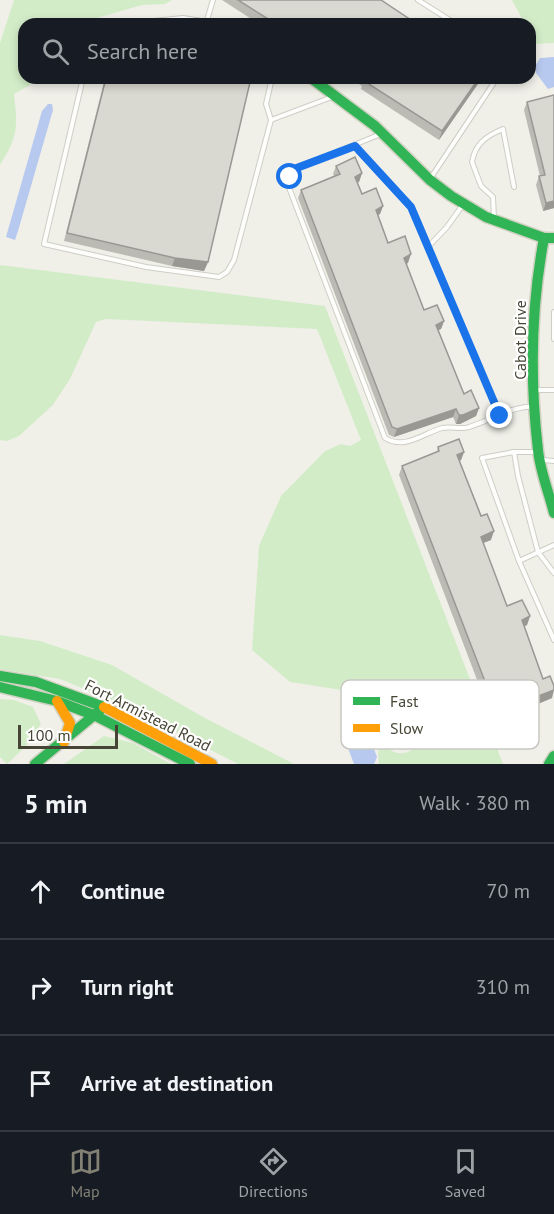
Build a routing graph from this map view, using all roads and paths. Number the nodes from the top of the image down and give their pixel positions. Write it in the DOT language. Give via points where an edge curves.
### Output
graph roads {
  1 [pos="213,0"];
  2 [pos="418,0"];
  3 [pos="208,18"];
  4 [pos="446,18"];
  5 [pos="82,84"];
  6 [pos="271,84"];
  7 [pos="319,84"];
  8 [pos="493,84"];
  9 [pos="335,96"];
  10 [pos="271,120"];
  11 [pos="382,133"];
  12 [pos="355,146"];
  13 [pos="430,180"];
  14 [pos="514,187"];
  15 [pos="463,203"];
  16 [pos="494,220"];
  17 [pos="549,238"];
  18 [pos="428,247"];
  19 [pos="554,312"];
  20 [pos="554,339"];
  21 [pos="535,390"];
  22 [pos="554,390"];
  23 [pos="536,406"];
  24 [pos="500,416"];
  25 [pos="514,452"];
  26 [pos="539,456"];
  27 [pos="554,461"];
  28 [pos="554,513"];
  29 [pos="554,545"];
  30 [pos="538,552"];
  31 [pos="519,561"];
  32 [pos="554,573"];
  33 [pos="554,640"];
  34 [pos="0,676"];
  35 [pos="0,687"];
  36 [pos="57,700"];
  37 [pos="104,707"];
  38 [pos="96,716"];
  39 [pos="63,742"];
  40 [pos="554,756"];
  41 [pos="35,764"];
  42 [pos="190,764"];
  43 [pos="212,764"];
  44 [pos="549,764"];
  1 -- 3 [label="lane"];
  2 -- 4 [label="lane"];
  5 -- 10 [label="lane" via="44,244 146,267 219,277 227,272 234,260"];
  6 -- 10 [label="lane" via="266,104"];
  7 -- 9 [label="main road"];
  8 -- 13 [label="lane"];
  9 -- 10 [label="lane"];
  9 -- 11 [label="main road"];
  11 -- 12 [label="lane"];
  11 -- 13 [label="main road"];
  12 -- 18 [label="lane" via="411,207"];
  12 -- 24 [label="lane" via="294,169 288,185 385,438 404,443 444,428 466,428"];
  13 -- 15 [label="main road"];
  14 -- 16 [label="lane" via="503,129 487,136 472,162 481,186 493,197"];
  15 -- 16 [label="main road"];
  15 -- 18 [label="lane"];
  16 -- 17 [label="main road"];
  17 -- 21 [label="main road, Cabot Drive" via="535,284"];
  18 -- 24 [label="lane"];
  19 -- 20 [label="lane"];
  21 -- 22 [label="lane"];
  21 -- 23 [label="main road, Cabot Drive"];
  23 -- 24 [label="lane" via="516,407"];
  23 -- 26 [label="main road, Cabot Drive"];
  25 -- 26 [label="lane"];
  25 -- 30 [label="lane"];
  25 -- 31 [label="lane" via="482,458"];
  26 -- 27 [label="lane"];
  26 -- 28 [label="main road, Cabot Drive"];
  29 -- 30 [label="lane"];
  30 -- 31 [label="lane"];
  30 -- 32 [label="lane"];
  31 -- 33 [label="lane"];
  34 -- 37 [label="main road, Fort Armistead Road" via="36,682"];
  35 -- 36 [label="main road, Fort Armistead Road"];
  36 -- 38 [label="main road, Fort Armistead Road"];
  36 -- 39 [label="main road" via="70,723"];
  37 -- 38 [label="main road"];
  37 -- 43 [label="main road, Fort Armistead Road"];
  38 -- 39 [label="main road"];
  38 -- 42 [label="main road, Fort Armistead Road"];
  39 -- 41 [label="main road"];
  40 -- 44 [label="main road"];
}
